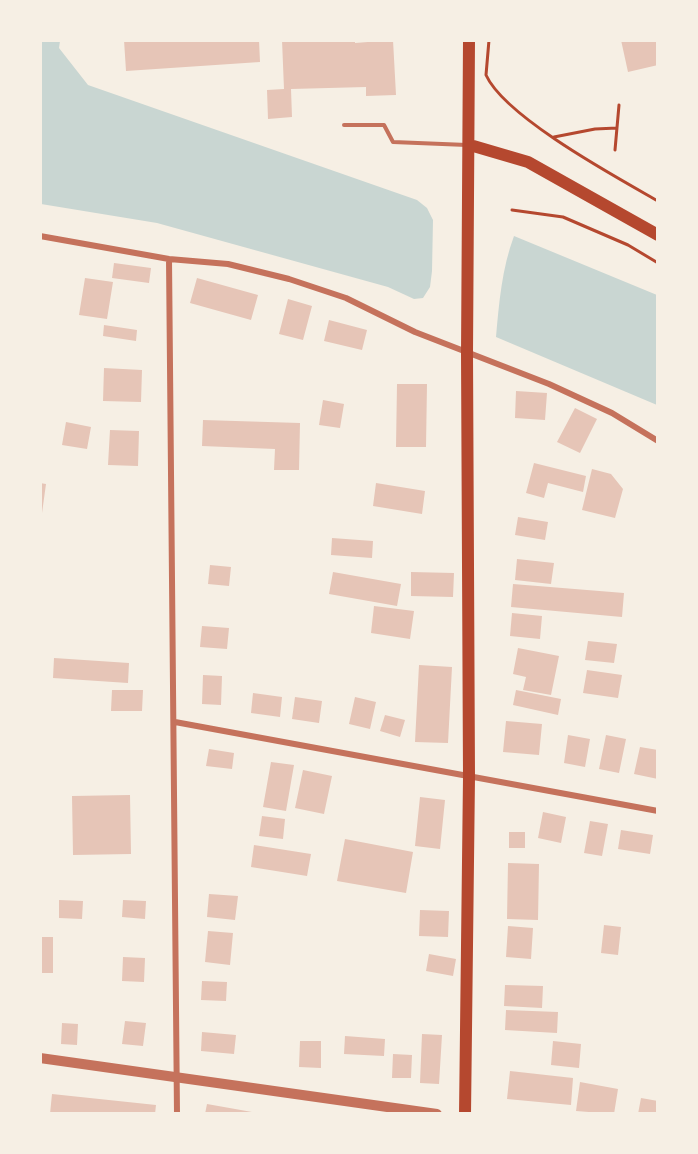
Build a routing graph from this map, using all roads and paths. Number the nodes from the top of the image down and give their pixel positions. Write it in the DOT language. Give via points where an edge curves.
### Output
graph roads {
  1 [pos="469,40"];
  2 [pos="489,40"];
  3 [pos="620,105"];
  4 [pos="344,125"];
  5 [pos="617,128"];
  6 [pos="554,137"];
  7 [pos="470,145"];
  8 [pos="615,150"];
  9 [pos="657,201"];
  10 [pos="513,210"];
  11 [pos="657,235"];
  12 [pos="40,236"];
  13 [pos="169,259"];
  14 [pos="657,263"];
  15 [pos="467,353"];
  16 [pos="657,441"];
  17 [pos="175,722"];
  18 [pos="469,777"];
  19 [pos="657,811"];
  20 [pos="40,1058"];
  21 [pos="177,1076"];
  22 [pos="177,1113"];
  23 [pos="437,1113"];
  24 [pos="465,1113"];
  1 -- 7 [label="main road"];
  2 -- 6 [label="path" via="485,63 490,84 502,99"];
  3 -- 5 [label="path"];
  4 -- 7 [label="lane" via="384,125 393,142"];
  5 -- 6 [label="path"];
  5 -- 8 [label="path"];
  6 -- 9 [label="path"];
  7 -- 11 [label="main road" via="528,162"];
  7 -- 15 [label="main road"];
  10 -- 14 [label="path" via="563,217 628,245"];
  12 -- 13 [label="street"];
  13 -- 15 [label="street" via="228,264 289,279 346,298"];
  13 -- 17 [label="street"];
  15 -- 16 [label="street" via="612,413"];
  15 -- 18 [label="main road"];
  17 -- 18 [label="street"];
  17 -- 21 [label="street"];
  18 -- 19 [label="street"];
  18 -- 24 [label="main road"];
  20 -- 21 [label="street"];
  21 -- 22 [label="street"];
  21 -- 23 [label="street"];
}
